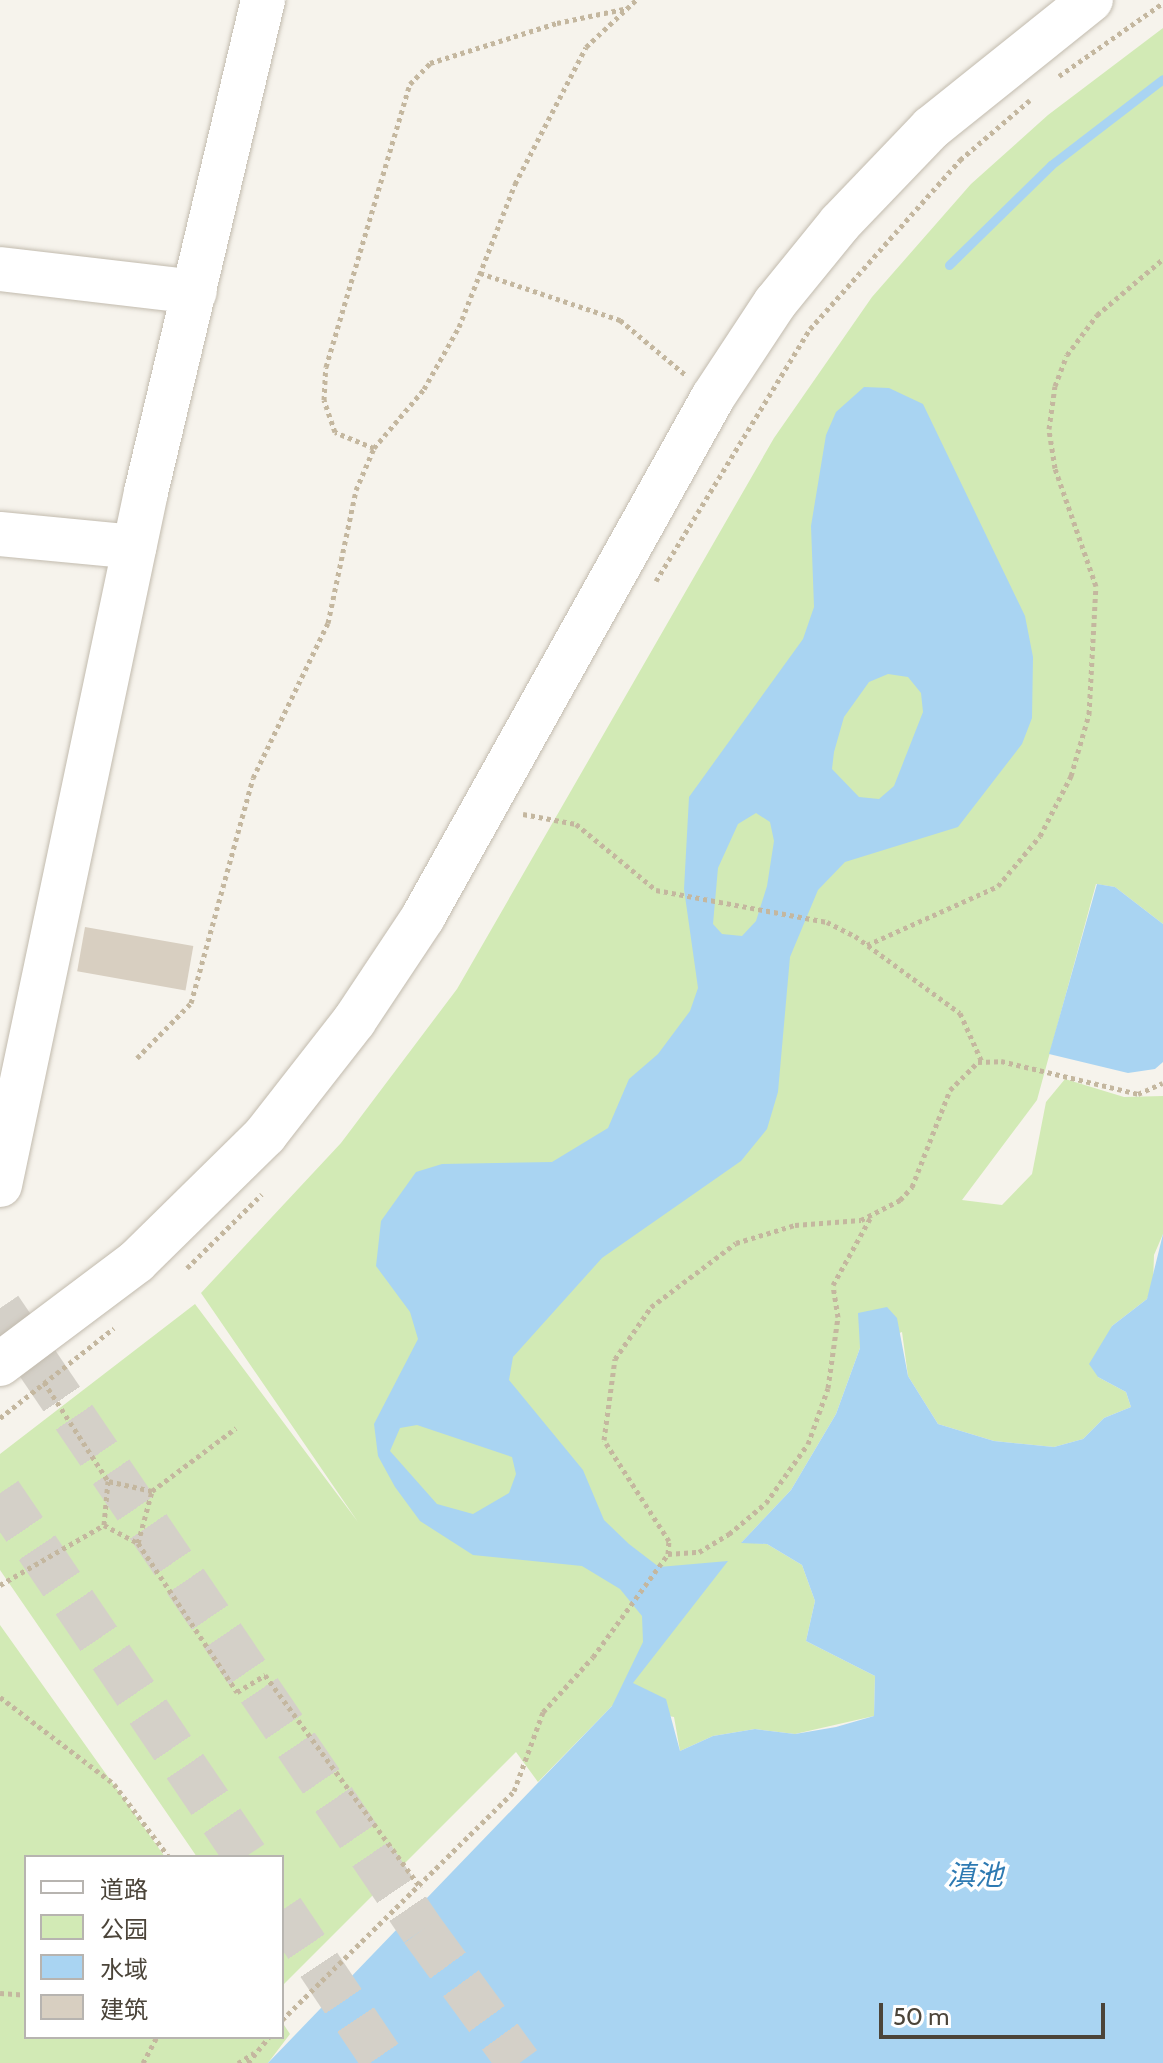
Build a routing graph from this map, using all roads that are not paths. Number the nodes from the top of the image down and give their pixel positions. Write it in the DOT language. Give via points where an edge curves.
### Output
graph roads {
  1 [pos="263,0"];
  2 [pos="1091,0"];
  3 [pos="0,269"];
  4 [pos="195,292"];
  5 [pos="0,534"];
  6 [pos="134,547"];
  7 [pos="0,1185"];
  8 [pos="10,1357"];
  1 -- 4 [label="street"];
  2 -- 8 [label="street" via="931,128 775,303 713,397 423,917 354,1021 265,1135 137,1261"];
  3 -- 4 [label="street"];
  4 -- 6 [label="street"];
  5 -- 6 [label="street"];
  6 -- 7 [label="street"];
}
